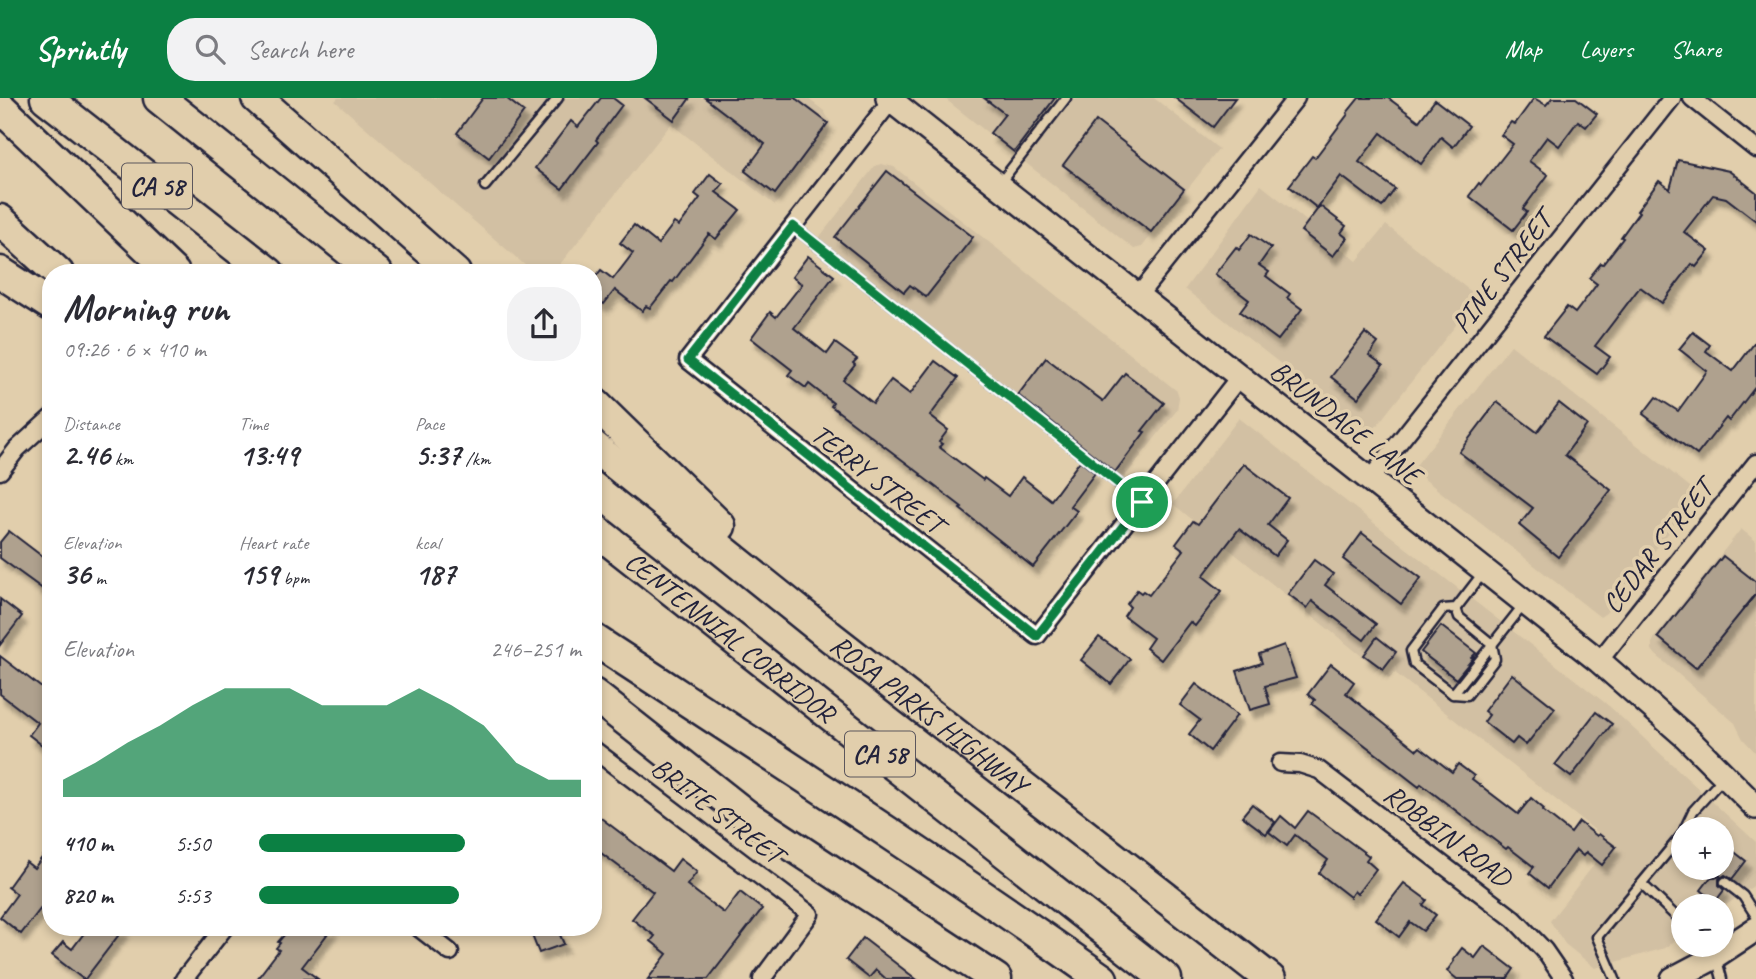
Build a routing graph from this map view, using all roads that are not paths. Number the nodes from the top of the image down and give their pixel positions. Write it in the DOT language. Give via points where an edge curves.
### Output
graph roads {
  1 [pos="46,98"];
  2 [pos="159,98"];
  3 [pos="257,98"];
  4 [pos="558,98"];
  5 [pos="1066,98"];
  6 [pos="1296,98"];
  7 [pos="1672,98"];
  8 [pos="1692,98"];
  9 [pos="891,99"];
  10 [pos="0,107"];
  11 [pos="1756,149"];
  12 [pos="998,185"];
  13 [pos="485,186"];
  14 [pos="0,220"];
  15 [pos="793,226"];
  16 [pos="48,264"];
  17 [pos="165,264"];
  18 [pos="257,264"];
  19 [pos="366,264"];
  20 [pos="445,264"];
  21 [pos="0,272"];
  22 [pos="1138,296"];
  23 [pos="42,299"];
  24 [pos="1240,376"];
  25 [pos="602,411"];
  26 [pos="42,426"];
  27 [pos="602,453"];
  28 [pos="1756,463"];
  29 [pos="0,471"];
  30 [pos="1370,480"];
  31 [pos="1142,502"];
  32 [pos="602,535"];
  33 [pos="1485,571"];
  34 [pos="1525,602"];
  35 [pos="1456,608"];
  36 [pos="832,638"];
  37 [pos="1492,644"];
  38 [pos="602,645"];
  39 [pos="1600,661"];
  40 [pos="602,701"];
  41 [pos="602,756"];
  42 [pos="1280,763"];
  43 [pos="1725,776"];
  44 [pos="1756,807"];
  45 [pos="1690,817"];
  46 [pos="1671,849"];
  47 [pos="1725,882"];
  48 [pos="1642,884"];
  49 [pos="1671,912"];
  50 [pos="1756,916"];
  51 [pos="1756,929"];
  52 [pos="218,936"];
  53 [pos="429,936"];
  54 [pos="1734,940"];
  55 [pos="450,952"];
  56 [pos="1703,957"];
  57 [pos="1713,957"];
  58 [pos="184,979"];
  59 [pos="762,979"];
  60 [pos="996,979"];
  61 [pos="1102,979"];
  62 [pos="1166,979"];
  63 [pos="1270,979"];
  64 [pos="1564,979"];
  65 [pos="1615,979"];
  66 [pos="1673,979"];
  67 [pos="1722,979"];
  1 -- 18 [label="highway, CA 58"];
  2 -- 19 [label="highway, CA 58"];
  3 -- 20 [label="highway"];
  4 -- 13 [label="lane"];
  5 -- 12 [label="lane"];
  6 -- 22 [label="street"];
  7 -- 30 [label="street, PINE STREET"];
  8 -- 11 [label="street"];
  9 -- 12 [label="main road, BRUNDAGE LANE"];
  9 -- 15 [label="street"];
  10 -- 17 [label="highway"];
  12 -- 22 [label="main road, BRUNDAGE LANE"];
  14 -- 16 [label="highway"];
  15 -- 31 [label="lane"];
  15 -- 31 [label="street, TERRY STREET" via="688,360 1037,636"];
  21 -- 23 [label="highway"];
  22 -- 24 [label="main road, BRUNDAGE LANE"];
  24 -- 30 [label="main road, BRUNDAGE LANE"];
  24 -- 31 [label="street"];
  25 -- 36 [label="highway"];
  26 -- 29 [label="street"];
  27 -- 36 [label="highway, ROSA PARKS HIGHWAY / CA 58"];
  28 -- 39 [label="street, CEDAR STREET"];
  30 -- 33 [label="main road, BRUNDAGE LANE"];
  32 -- 62 [label="highway, CENTENNIAL CORRIDOR / CA 58"];
  33 -- 34 [label="main road, BRUNDAGE LANE"];
  33 -- 35 [label="lane"];
  34 -- 37 [label="lane"];
  34 -- 39 [label="main road, BRUNDAGE LANE"];
  35 -- 37 [label="lane" via="1459,617"];
  35 -- 37 [label="lane" via="1443,609 1411,651 1414,664 1453,694"];
  36 -- 63 [label="highway, ROSA PARKS HIGHWAY / CA 58"];
  38 -- 61 [label="highway" via="946,870"];
  39 -- 43 [label="main road, BRUNDAGE LANE"];
  40 -- 60 [label="highway" via="746,815"];
  41 -- 59 [label="street, BRITE STREET" via="810,914"];
  42 -- 64 [label="street, ROBBIN ROAD" via="1319,770 1514,919"];
  43 -- 44 [label="main road, BRUNDAGE LANE"];
  43 -- 45 [label="lane"];
  46 -- 48 [label="lane"];
  47 -- 50 [label="lane" via="1743,896"];
  48 -- 49 [label="lane"];
  48 -- 65 [label="lane" via="1597,937"];
  51 -- 54 [label="main road"];
  52 -- 58 [label="street"];
  53 -- 55 [label="street"];
  56 -- 66 [label="main road"];
  57 -- 67 [label="lane"];
}
